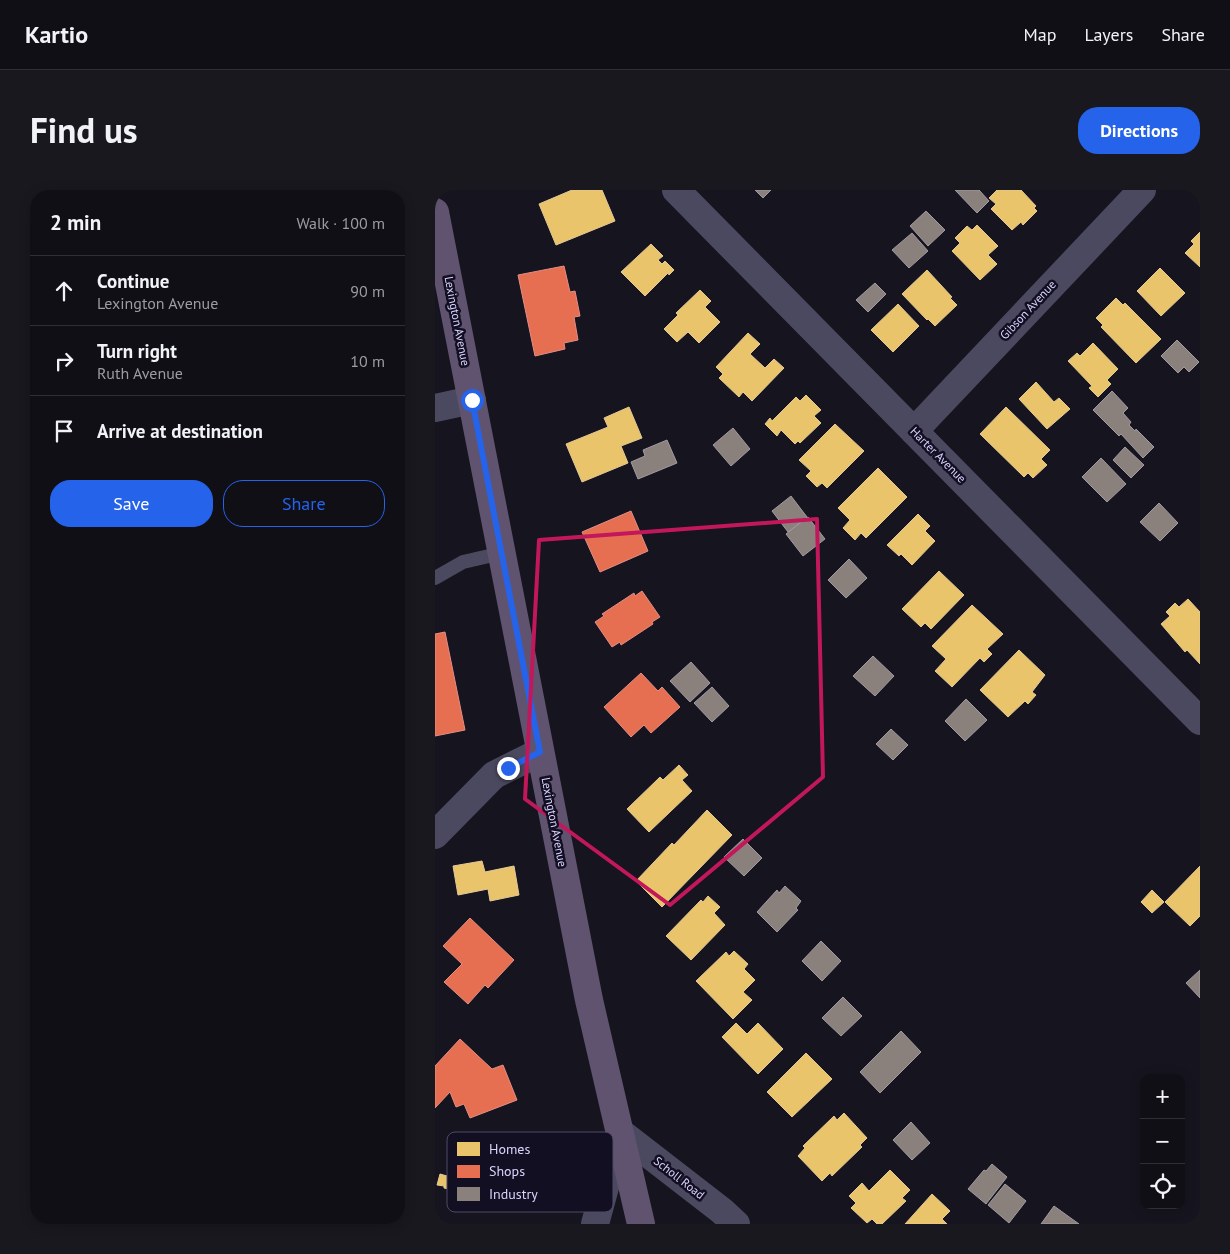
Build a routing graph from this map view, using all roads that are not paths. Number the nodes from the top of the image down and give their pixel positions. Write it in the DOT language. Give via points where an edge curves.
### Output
graph roads {
  1 [pos="676,190"];
  2 [pos="1142,190"];
  3 [pos="435,212"];
  4 [pos="472,400"];
  5 [pos="435,408"];
  6 [pos="915,431"];
  7 [pos="502,553"];
  8 [pos="435,578"];
  9 [pos="1200,721"];
  10 [pos="540,752"];
  11 [pos="435,835"];
  12 [pos="620,1132"];
  13 [pos="613,1158"];
  14 [pos="641,1224"];
  15 [pos="736,1224"];
  1 -- 6 [label="street, Harter Avenue"];
  2 -- 6 [label="street, Gibson Avenue"];
  3 -- 4 [label="main road, Lexington Avenue"];
  4 -- 5 [label="street"];
  4 -- 7 [label="main road, Lexington Avenue"];
  6 -- 9 [label="street, Harter Avenue"];
  7 -- 8 [label="lane" via="463,562"];
  7 -- 10 [label="main road, Lexington Avenue"];
  10 -- 11 [label="street" via="494,775"];
  10 -- 12 [label="main road, Lexington Avenue" via="589,1000"];
  12 -- 13 [label="street"];
  12 -- 14 [label="main road, Lexington Avenue"];
  12 -- 15 [label="street, Scholl Road"];
}
